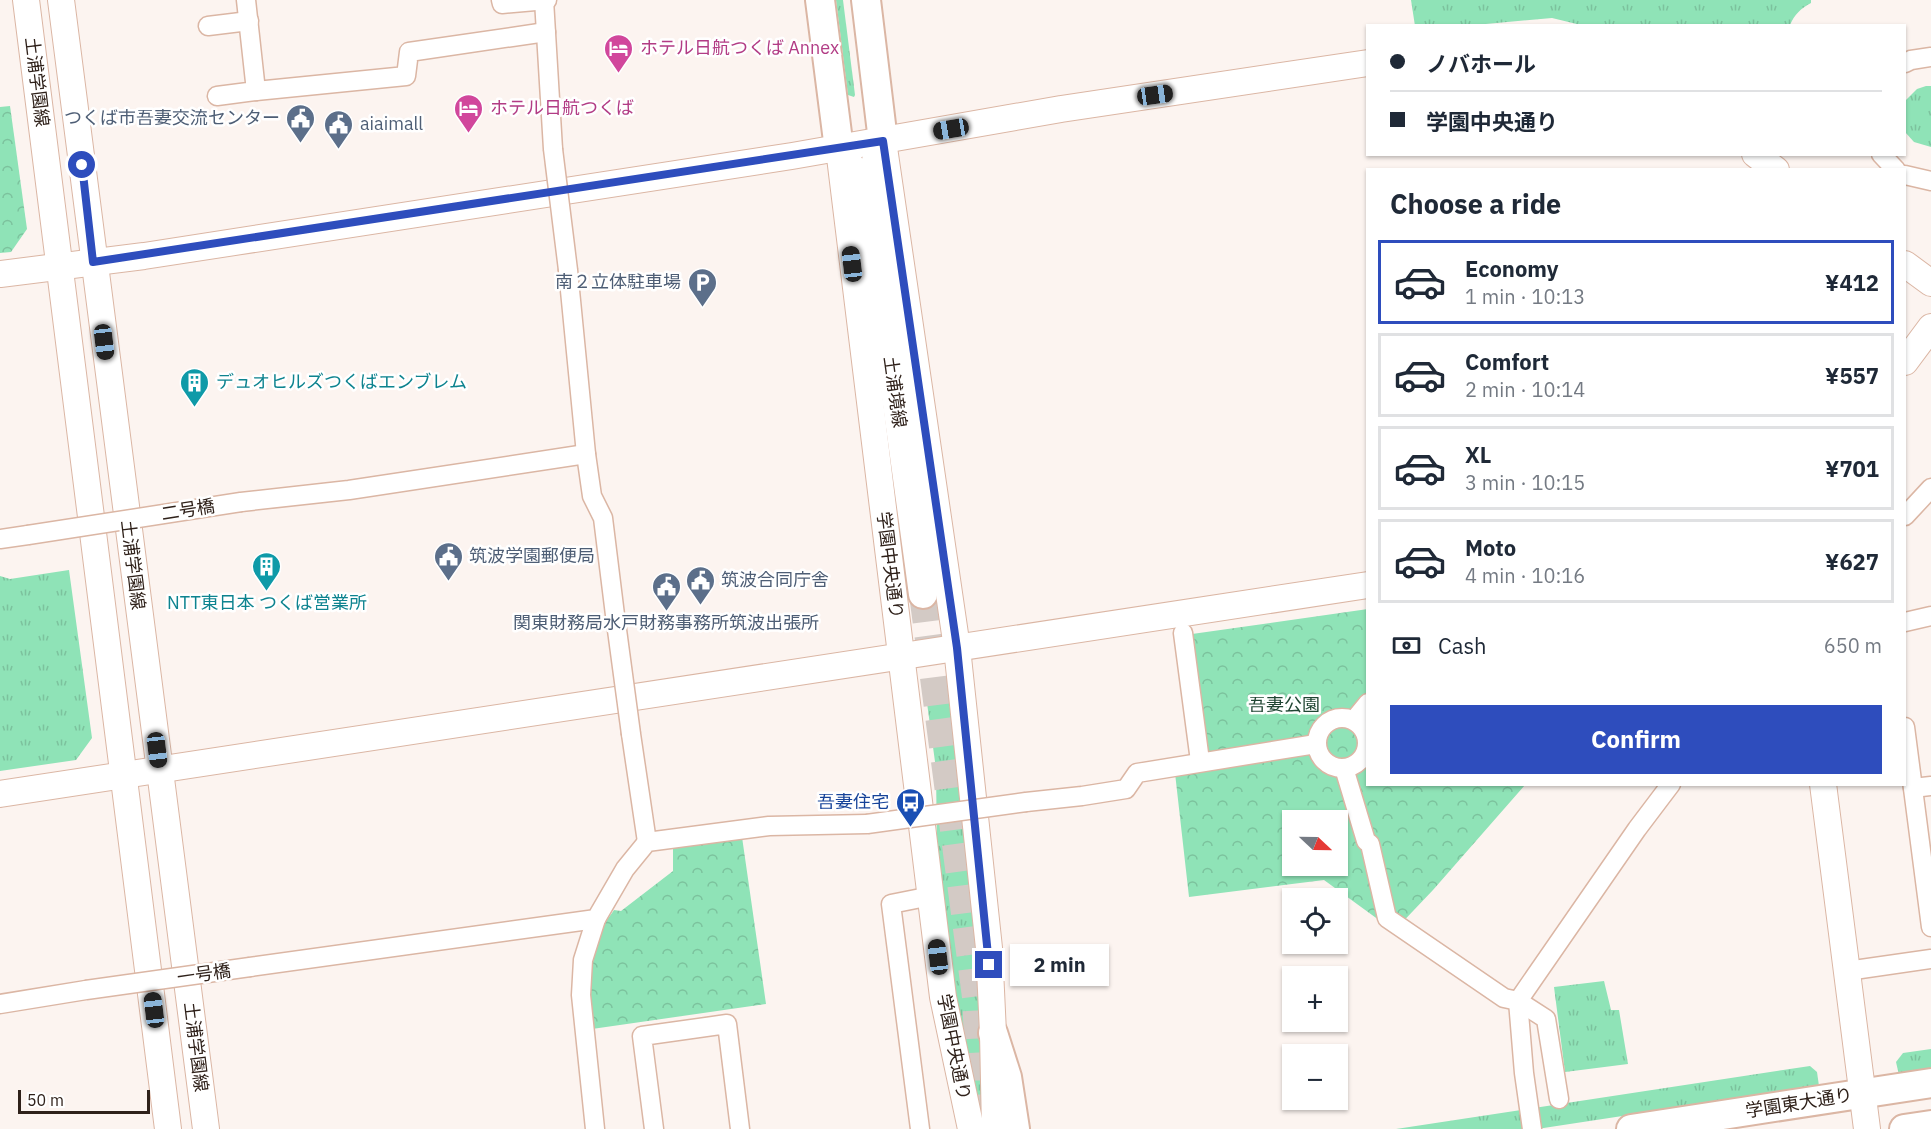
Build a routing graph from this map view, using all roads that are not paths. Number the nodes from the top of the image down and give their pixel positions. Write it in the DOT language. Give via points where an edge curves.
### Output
graph roads {
  1 [pos="27,0"];
  2 [pos="61,0"];
  3 [pos="246,0"];
  4 [pos="501,0"];
  5 [pos="545,0"];
  6 [pos="820,0"];
  7 [pos="866,0"];
  8 [pos="249,21"];
  9 [pos="208,26"];
  10 [pos="546,32"];
  11 [pos="1931,57"];
  12 [pos="1906,62"];
  13 [pos="1366,63"];
  14 [pos="256,92"];
  15 [pos="217,96"];
  16 [pos="883,141"];
  17 [pos="839,149"];
  18 [pos="1758,156"];
  19 [pos="1883,156"];
  20 [pos="1773,168"];
  21 [pos="1894,168"];
  22 [pos="1906,175"];
  23 [pos="1931,181"];
  24 [pos="866,190"];
  25 [pos="93,262"];
  26 [pos="1906,265"];
  27 [pos="60,266"];
  28 [pos="0,274"];
  29 [pos="1931,283"];
  30 [pos="1931,327"];
  31 [pos="1906,361"];
  32 [pos="586,454"];
  33 [pos="1931,488"];
  34 [pos="1906,515"];
  35 [pos="0,539"];
  36 [pos="1366,585"];
  37 [pos="923,594"];
  38 [pos="1931,616"];
  39 [pos="1906,622"];
  40 [pos="1183,633"];
  41 [pos="957,648"];
  42 [pos="901,657"];
  43 [pos="1366,706"];
  44 [pos="1354,720"];
  45 [pos="1906,731"];
  46 [pos="1366,740"];
  47 [pos="1316,744"];
  48 [pos="1366,750"];
  49 [pos="1200,761"];
  50 [pos="1344,768"];
  51 [pos="159,769"];
  52 [pos="125,775"];
  53 [pos="1669,786"];
  54 [pos="1822,786"];
  55 [pos="1922,787"];
  56 [pos="0,794"];
  57 [pos="647,842"];
  58 [pos="930,896"];
  59 [pos="596,919"];
  60 [pos="1931,927"];
  61 [pos="1931,959"];
  62 [pos="1847,971"];
  63 [pos="1518,1001"];
  64 [pos="0,1004"];
  65 [pos="993,1033"];
  66 [pos="1931,1083"];
  67 [pos="1863,1093"];
  68 [pos="1559,1099"];
  69 [pos="967,1122"];
  70 [pos="1931,1125"];
  71 [pos="168,1129"];
  72 [pos="206,1129"];
  73 [pos="595,1129"];
  74 [pos="654,1129"];
  75 [pos="740,1129"];
  76 [pos="920,1129"];
  77 [pos="995,1129"];
  78 [pos="1015,1129"];
  79 [pos="1532,1129"];
  80 [pos="1631,1129"];
  81 [pos="1867,1129"];
  82 [pos="1904,1129"];
  1 -- 27 [label="street, 土浦学園線"];
  2 -- 25 [label="street, 土浦学園線"];
  3 -- 8 [label="street"];
  4 -- 5 [label="street" via="502,4"];
  5 -- 10 [label="street"];
  6 -- 17 [label="main road, 学園中央通り"];
  7 -- 16 [label="main road, 学園中央通り"];
  8 -- 9 [label="street"];
  8 -- 14 [label="street"];
  10 -- 14 [label="street" via="436,52 409,52 406,76"];
  10 -- 32 [label="street, bridge" via="553,149"];
  11 -- 12 [label="street"];
  13 -- 16 [label="street" via="1061,109"];
  14 -- 15 [label="street"];
  16 -- 17 [label="street"];
  16 -- 24 [label="main road, 土浦境線"];
  16 -- 41 [label="street, 学園中央通り"];
  17 -- 24 [label="main road, 土浦境線"];
  17 -- 25 [label="street"];
  17 -- 42 [label="street, 学園中央通り"];
  18 -- 20 [label="street"];
  19 -- 21 [label="street"];
  22 -- 23 [label="street"];
  24 -- 37 [label="main road, 土浦境線"];
  25 -- 27 [label="street"];
  25 -- 51 [label="street, 土浦学園線"];
  26 -- 29 [label="street"];
  27 -- 28 [label="street"];
  27 -- 52 [label="street, 土浦学園線"];
  30 -- 31 [label="street"];
  32 -- 35 [label="street, 二号橋, bridge"];
  32 -- 57 [label="street, bridge" via="592,496 603,518"];
  33 -- 34 [label="street"];
  36 -- 41 [label="street"];
  38 -- 39 [label="street"];
  40 -- 49 [label="street"];
  41 -- 42 [label="street"];
  41 -- 65 [label="street, 学園中央通り"];
  42 -- 51 [label="street"];
  42 -- 58 [label="street, 学園中央通り"];
  43 -- 44 [label="street"];
  44 -- 46 [label="street" via="1365,732"];
  44 -- 47 [label="street" via="1345,717 1329,721 1317,734"];
  45 -- 55 [label="street"];
  47 -- 49 [label="street"];
  47 -- 50 [label="street" via="1321,759 1328,765"];
  48 -- 50 [label="street" via="1359,762"];
  49 -- 57 [label="street, bridge" via="1137,773 1126,789 1082,796 867,824 769,826"];
  50 -- 63 [label="street" via="1370,844 1387,918 1504,998"];
  51 -- 52 [label="street"];
  51 -- 72 [label="street, 土浦学園線"];
  52 -- 56 [label="street"];
  52 -- 71 [label="street, 土浦学園線"];
  53 -- 63 [label="street"];
  54 -- 62 [label="street"];
  55 -- 60 [label="street"];
  57 -- 59 [label="street" via="625,869"];
  58 -- 69 [label="street, 学園中央通り" via="943,997"];
  58 -- 76 [label="street" via="891,904"];
  59 -- 64 [label="street, 一号橋, bridge"];
  59 -- 73 [label="street" via="583,960 581,995"];
  61 -- 62 [label="street"];
  62 -- 67 [label="street"];
  63 -- 68 [label="street" via="1546,1019"];
  63 -- 79 [label="street"];
  65 -- 77 [label="street, 学園中央通り"];
  65 -- 78 [label="main road" via="1007,1077"];
  66 -- 67 [label="main road, 学園東大通り"];
  67 -- 80 [label="main road, 学園東大通り"];
  67 -- 81 [label="street"];
  70 -- 82 [label="main road"];
  74 -- 75 [label="street" via="642,1036 727,1024"];
}
